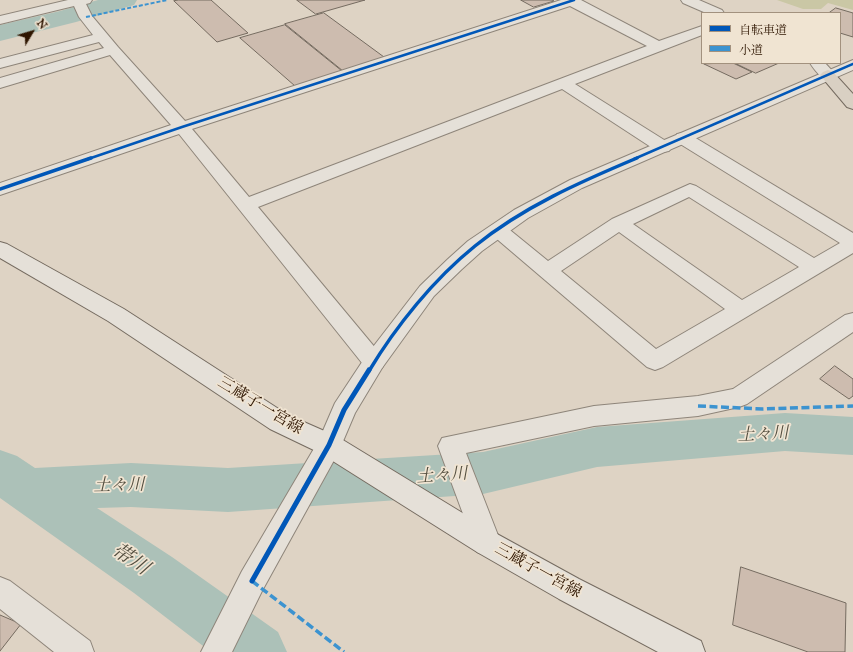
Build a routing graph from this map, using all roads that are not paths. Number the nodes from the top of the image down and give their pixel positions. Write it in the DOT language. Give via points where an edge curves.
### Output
graph roads {
  1 [pos="688,0"];
  2 [pos="80,1"];
  3 [pos="573,1"];
  4 [pos="715,12"];
  5 [pos="0,20"];
  6 [pos="701,30"];
  7 [pos="102,37"];
  8 [pos="659,47"];
  9 [pos="113,50"];
  10 [pos="0,64"];
  11 [pos="832,67"];
  12 [pos="0,83"];
  13 [pos="853,83"];
  14 [pos="565,84"];
  15 [pos="853,104"];
  16 [pos="182,127"];
  17 [pos="683,138"];
  18 [pos="663,147"];
  19 [pos="0,189"];
  20 [pos="245,205"];
  21 [pos="618,223"];
  22 [pos="498,230"];
  23 [pos="853,243"];
  24 [pos="0,249"];
  25 [pos="814,267"];
  26 [pos="547,271"];
  27 [pos="741,310"];
  28 [pos="853,321"];
  29 [pos="374,362"];
  30 [pos="332,450"];
  31 [pos="487,543"];
  32 [pos="0,591"];
  33 [pos="79,652"];
  34 [pos="216,652"];
  35 [pos="690,652"];
  1 -- 4 [label="street"];
  2 -- 5 [label="street"];
  2 -- 7 [label="street" via="86,17"];
  3 -- 8 [label="street"];
  3 -- 16 [label="street"];
  6 -- 8 [label="street"];
  7 -- 9 [label="street"];
  7 -- 10 [label="street"];
  8 -- 14 [label="street"];
  9 -- 12 [label="street"];
  9 -- 16 [label="street"];
  11 -- 13 [label="main road"];
  11 -- 15 [label="main road"];
  11 -- 17 [label="street"];
  14 -- 18 [label="street"];
  14 -- 20 [label="street"];
  16 -- 19 [label="street"];
  16 -- 20 [label="street"];
  17 -- 18 [label="street"];
  17 -- 23 [label="street"];
  18 -- 22 [label="street" via="576,184 521,214"];
  20 -- 29 [label="street"];
  21 -- 25 [label="street" via="690,190"];
  21 -- 26 [label="street"];
  21 -- 27 [label="street"];
  22 -- 26 [label="street"];
  22 -- 29 [label="street" via="475,246 427,291"];
  23 -- 25 [label="street"];
  24 -- 30 [label="street, 三蔵子一宮線" via="116,315 279,422"];
  25 -- 27 [label="street"];
  26 -- 27 [label="street" via="654,361"];
  28 -- 31 [label="street" via="739,397 698,406 594,416 451,446"];
  29 -- 30 [label="street" via="344,410"];
  30 -- 31 [label="street, 三蔵子一宮線"];
  30 -- 34 [label="street" via="290,512"];
  31 -- 35 [label="street, 三蔵子一宮線"];
  32 -- 33 [label="street"];
}
